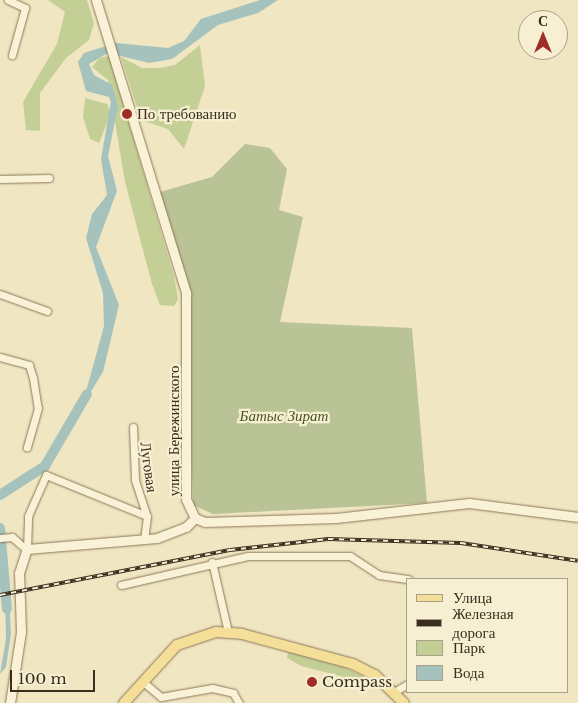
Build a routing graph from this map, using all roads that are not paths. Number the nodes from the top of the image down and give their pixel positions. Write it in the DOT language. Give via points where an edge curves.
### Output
graph roads {
  1 [pos="8,0"];
  2 [pos="96,0"];
  3 [pos="12,55"];
  4 [pos="49,178"];
  5 [pos="0,179"];
  6 [pos="0,294"];
  7 [pos="47,311"];
  8 [pos="0,357"];
  9 [pos="134,427"];
  10 [pos="27,447"];
  11 [pos="147,516"];
  12 [pos="578,516"];
  13 [pos="196,518"];
  14 [pos="0,538"];
  15 [pos="144,539"];
  16 [pos="27,549"];
  17 [pos="212,562"];
  18 [pos="406,579"];
  19 [pos="121,585"];
  20 [pos="228,632"];
  21 [pos="142,681"];
  22 [pos="406,685"];
  23 [pos="396,692"];
  24 [pos="10,703"];
  25 [pos="124,703"];
  26 [pos="239,703"];
  27 [pos="404,703"];
  1 -- 3 [label="street" via="24,8"];
  2 -- 13 [label="main road, улица Бережинского" via="186,293 186,498"];
  4 -- 5 [label="street"];
  6 -- 7 [label="street"];
  8 -- 10 [label="street" via="29,365 33,378 38,408"];
  9 -- 11 [label="street, Луговая" via="135,480"];
  11 -- 15 [label="street, Луговая"];
  11 -- 16 [label="street" via="46,475 28,516"];
  12 -- 13 [label="main road" via="469,503 336,518 205,522"];
  13 -- 15 [label="main road" via="186,527"];
  14 -- 16 [label="street" via="12,537"];
  15 -- 16 [label="main road"];
  16 -- 24 [label="main road" via="19,573 21,632"];
  17 -- 18 [label="street" via="248,556 343,556 354,557 379,575"];
  17 -- 19 [label="street"];
  17 -- 20 [label="street"];
  20 -- 21 [label="main road" via="200,635 177,646"];
  20 -- 23 [label="main road" via="353,664"];
  21 -- 25 [label="main road"];
  21 -- 26 [label="street" via="161,697 212,688 233,693"];
  22 -- 23 [label="street"];
  23 -- 27 [label="main road"];
}
